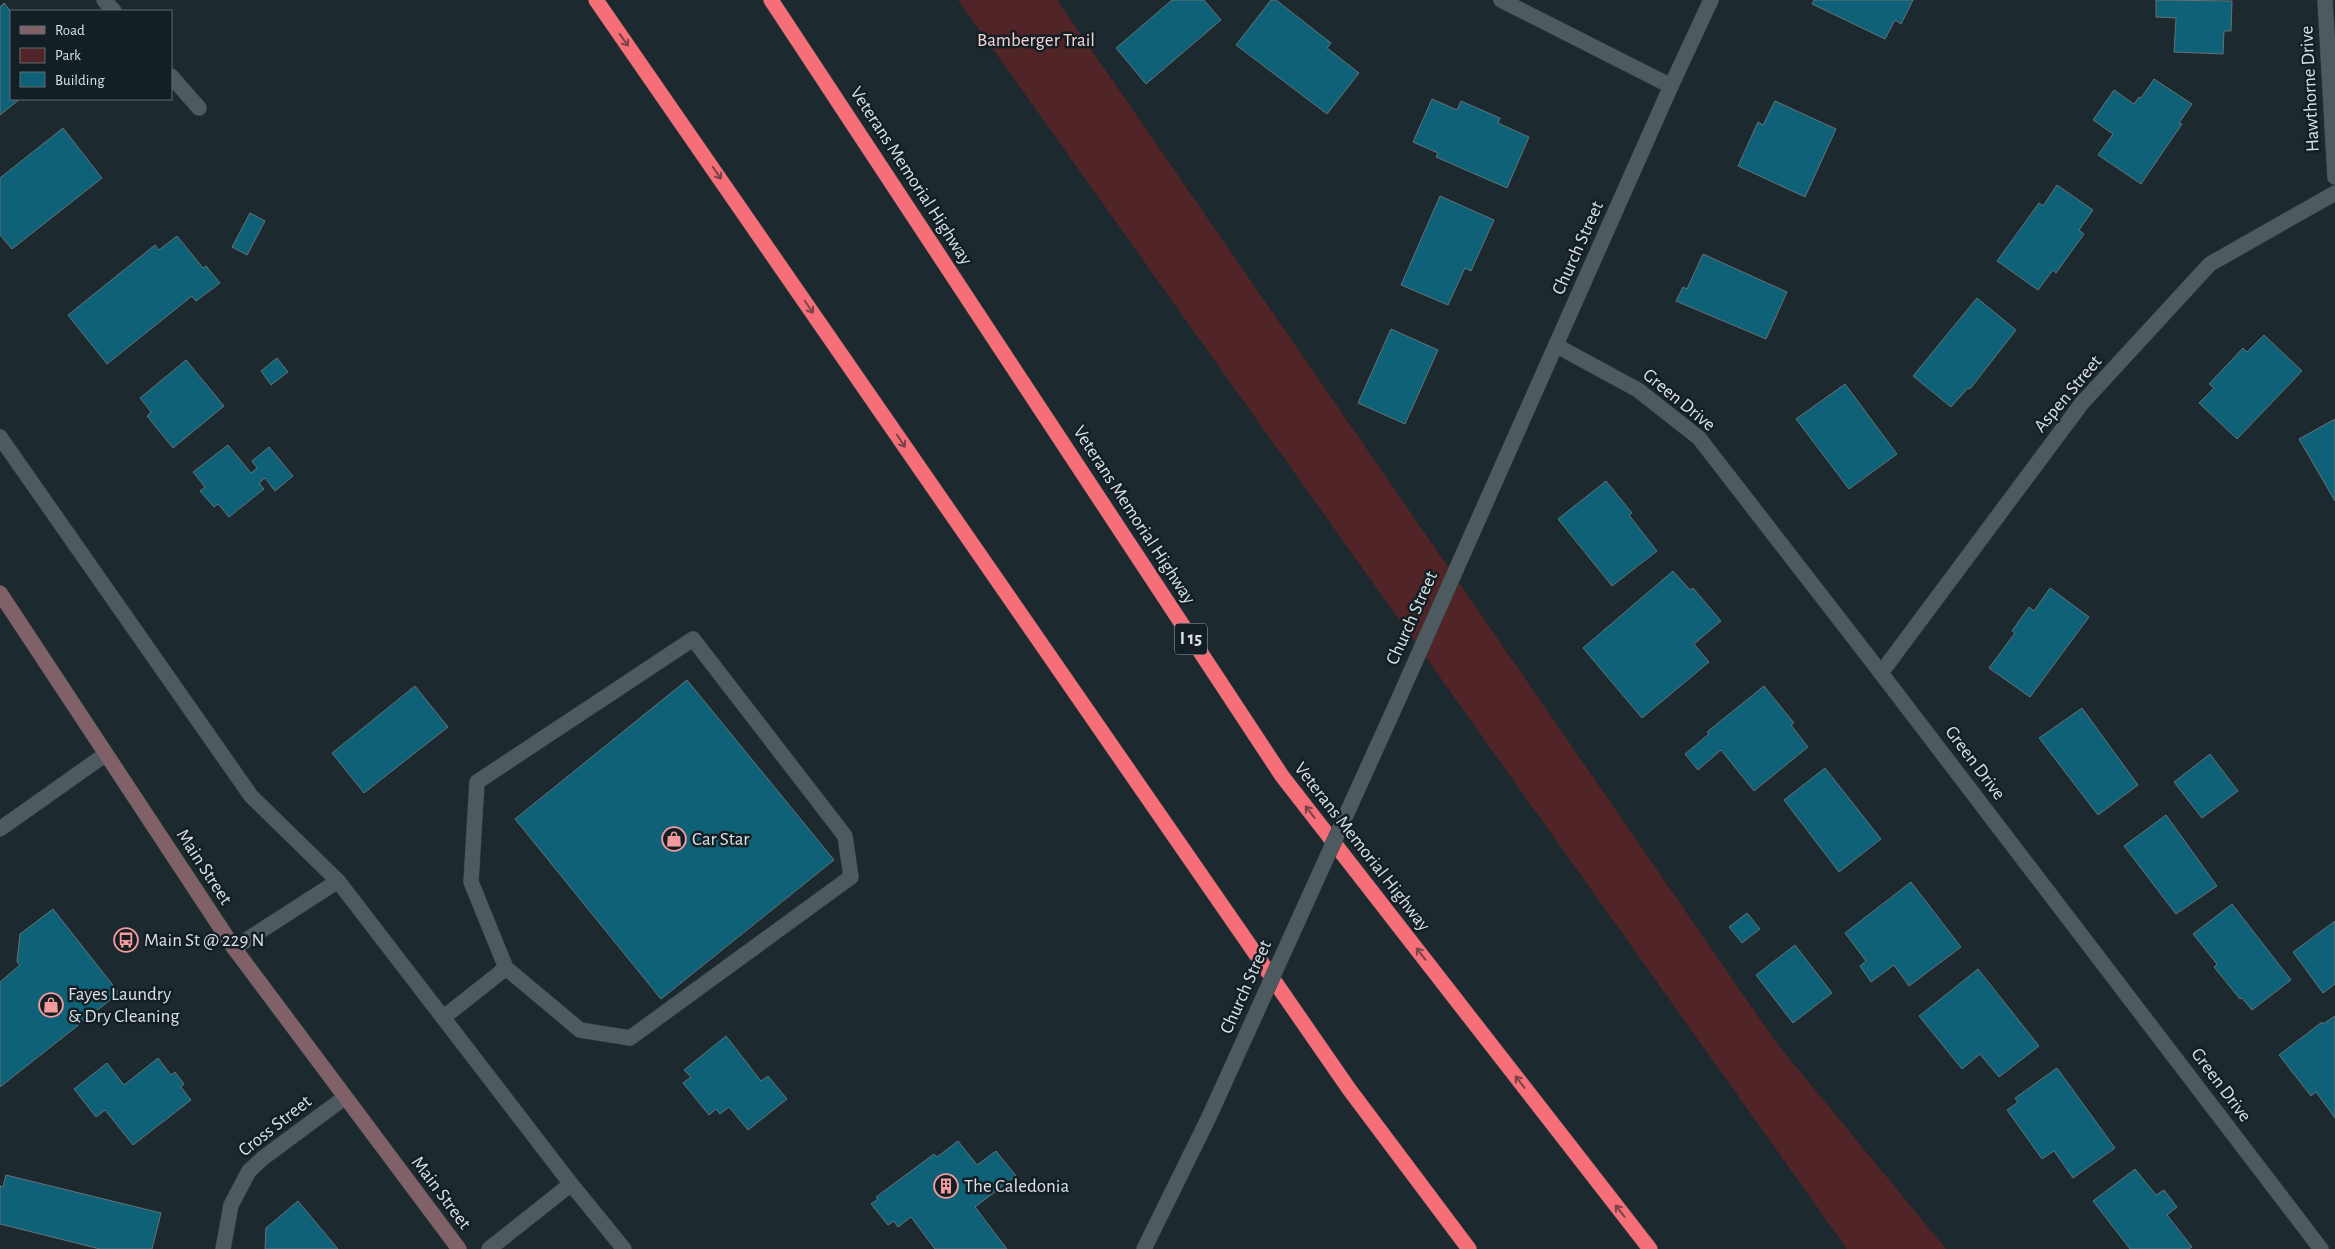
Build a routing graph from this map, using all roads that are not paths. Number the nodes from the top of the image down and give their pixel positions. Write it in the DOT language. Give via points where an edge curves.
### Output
graph roads {
  1 [pos="104,0"];
  2 [pos="596,0"];
  3 [pos="771,0"];
  4 [pos="1501,0"];
  5 [pos="1711,0"];
  6 [pos="2325,0"];
  7 [pos="113,10"];
  8 [pos="172,77"];
  9 [pos="1670,86"];
  10 [pos="199,108"];
  11 [pos="2335,177"];
  12 [pos="2335,193"];
  13 [pos="1556,346"];
  14 [pos="0,437"];
  15 [pos="0,593"];
  16 [pos="1881,672"];
  17 [pos="106,754"];
  18 [pos="0,829"];
  19 [pos="338,881"];
  20 [pos="234,948"];
  21 [pos="506,968"];
  22 [pos="444,1018"];
  23 [pos="344,1098"];
  24 [pos="571,1184"];
  25 [pos="223,1249"];
  26 [pos="459,1249"];
  27 [pos="489,1249"];
  28 [pos="624,1249"];
  29 [pos="1144,1249"];
  30 [pos="1469,1249"];
  31 [pos="1650,1249"];
  32 [pos="2321,1249"];
  1 -- 7 [label="street"];
  2 -- 30 [label="highway, one-way" via="1338,1073"];
  31 -- 3 [label="highway, Veterans Memorial Highway / I 15, one-way" via="1282,776"];
  4 -- 9 [label="street"];
  5 -- 9 [label="street, Church Street"];
  6 -- 11 [label="street, Hawthorne Drive"];
  8 -- 10 [label="street"];
  9 -- 13 [label="street, Church Street"];
  12 -- 16 [label="street, Aspen Street" via="2210,264 2082,403"];
  13 -- 16 [label="street, Green Drive" via="1638,390 1699,438"];
  13 -- 29 [label="street, Church Street, bridge" via="1209,1117"];
  14 -- 19 [label="street" via="251,796"];
  15 -- 17 [label="main road, Main Street"];
  16 -- 32 [label="street, Green Drive"];
  17 -- 18 [label="street"];
  17 -- 20 [label="main road, Main Street"];
  19 -- 20 [label="street"];
  19 -- 22 [label="street"];
  20 -- 23 [label="main road, Main Street"];
  21 -- 21 [label="street" via="580,1030 630,1038 851,877 845,836 693,639 477,782 471,882"];
  21 -- 22 [label="street"];
  22 -- 24 [label="street"];
  23 -- 25 [label="street, Cross Street" via="249,1171 231,1205"];
  23 -- 26 [label="main road, Main Street"];
  24 -- 27 [label="street"];
  24 -- 28 [label="street"];
}
